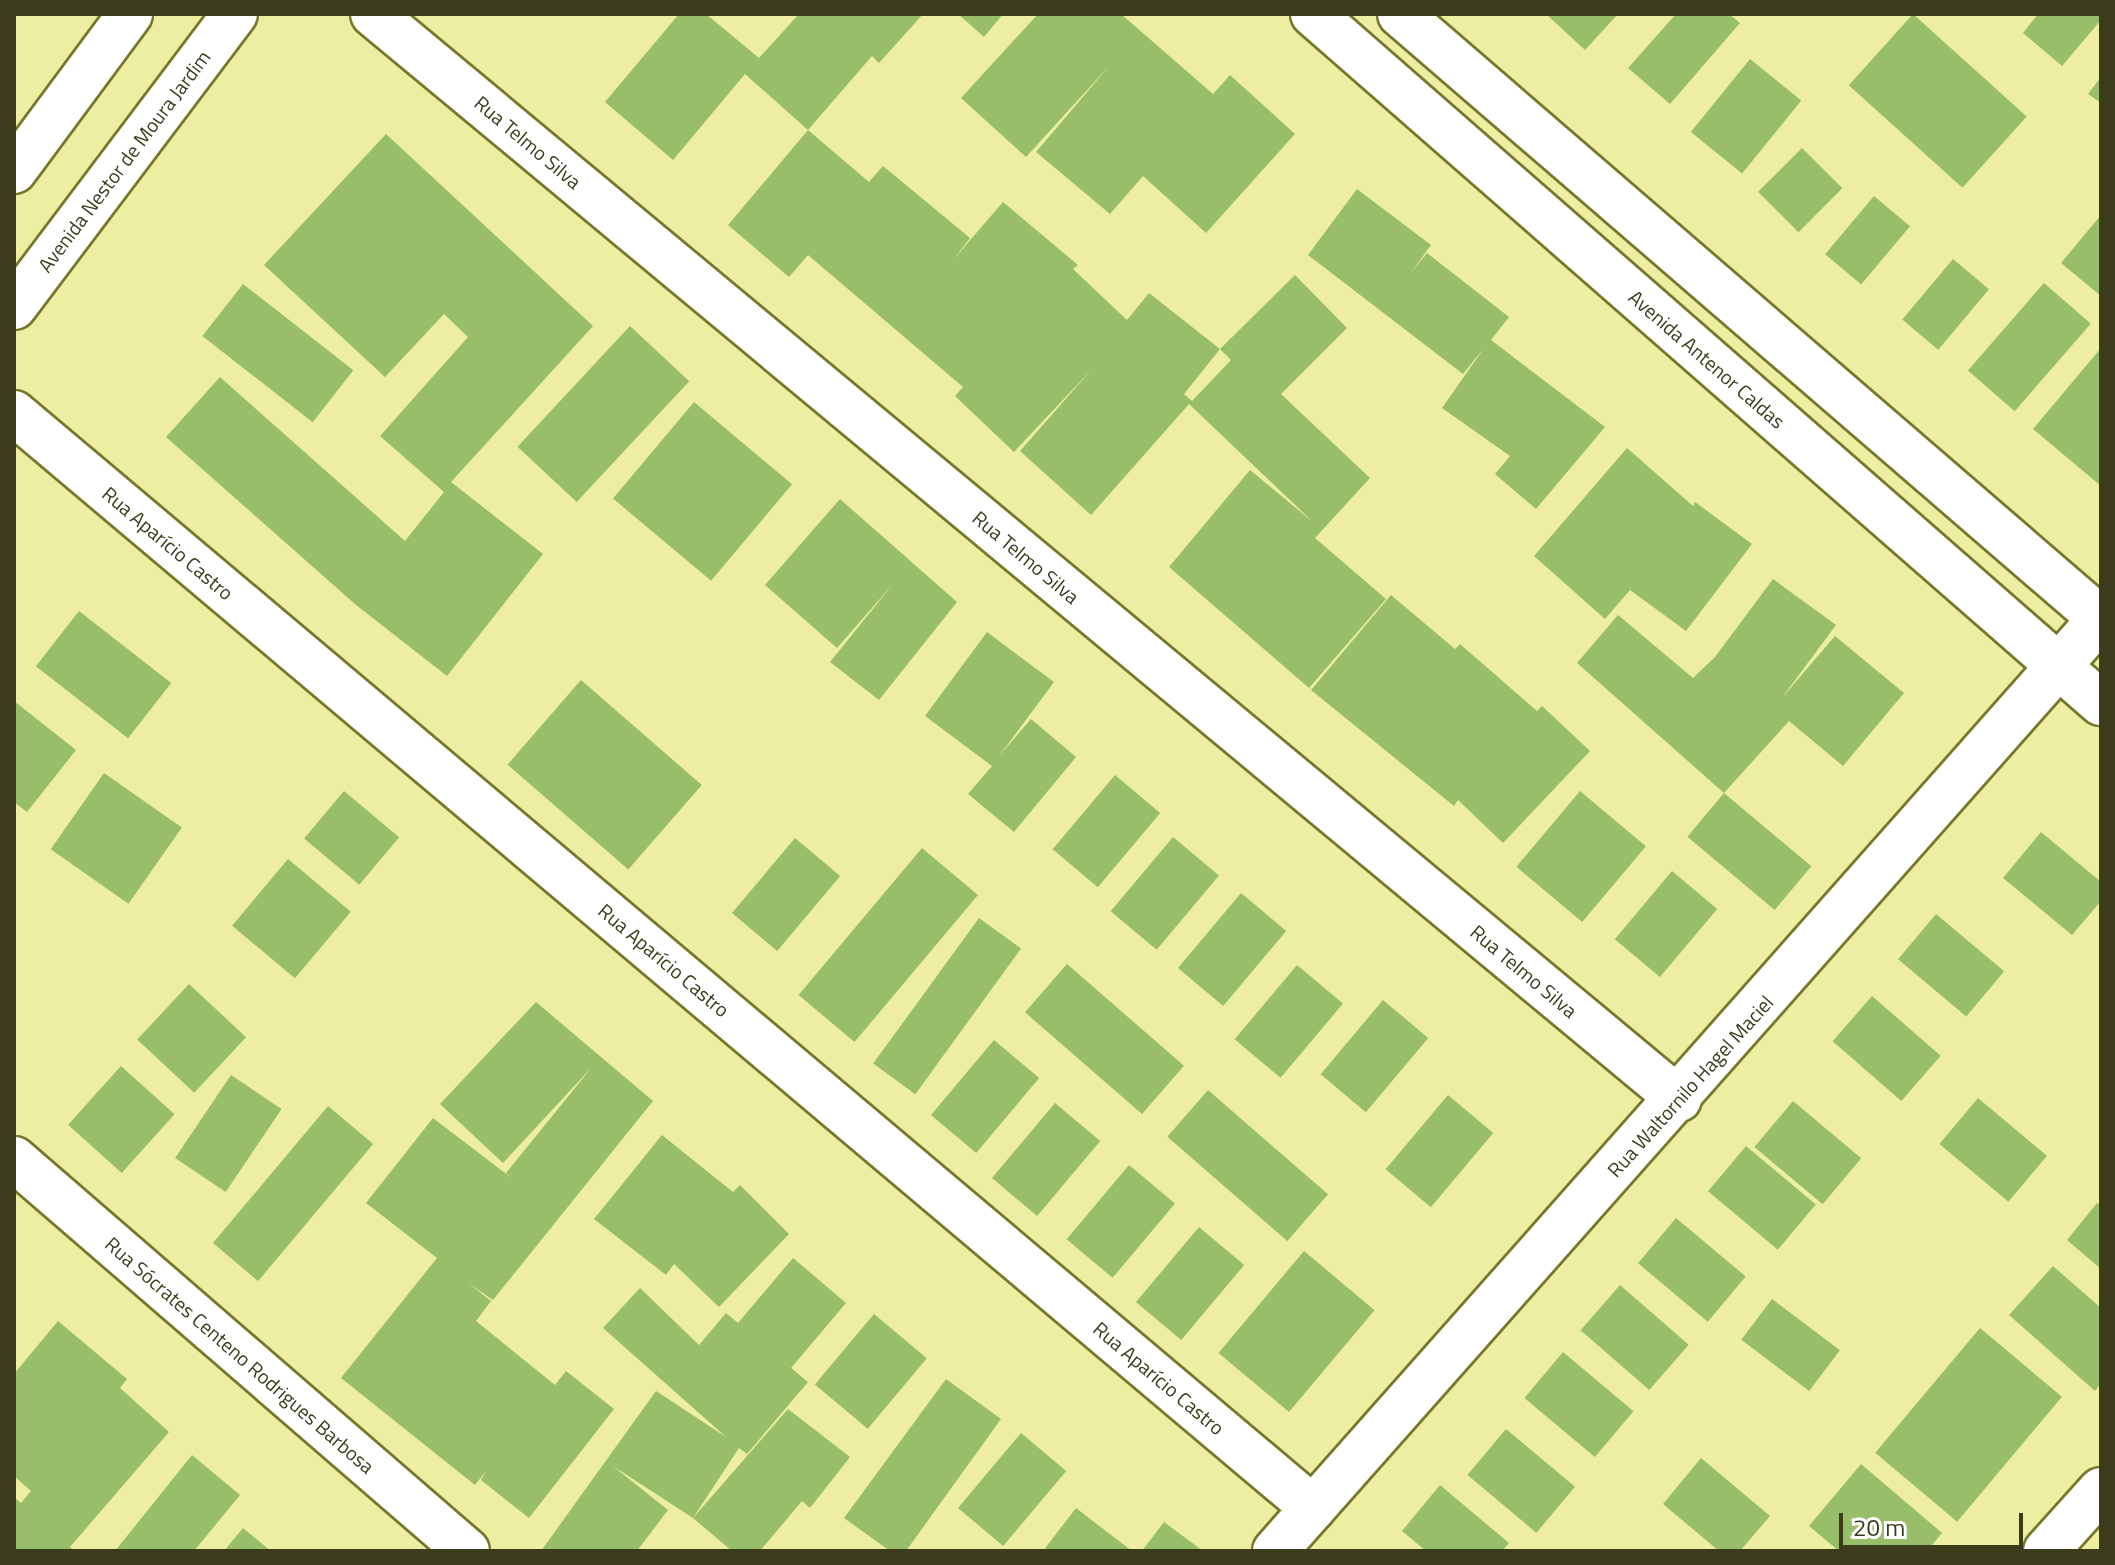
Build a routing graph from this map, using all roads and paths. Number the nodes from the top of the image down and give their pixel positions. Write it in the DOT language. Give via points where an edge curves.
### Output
graph roads {
  1 [pos="130,14"];
  2 [pos="235,14"];
  3 [pos="373,14"];
  4 [pos="1313,14"];
  5 [pos="1400,14"];
  6 [pos="14,171"];
  7 [pos="14,307"];
  8 [pos="14,413"];
  9 [pos="2101,619"];
  10 [pos="2059,668"];
  11 [pos="2101,703"];
  12 [pos="1679,1099"];
  13 [pos="14,1159"];
  14 [pos="2101,1490"];
  15 [pos="1313,1508"];
  16 [pos="467,1551"];
  17 [pos="1275,1551"];
  18 [pos="2046,1551"];
  1 -- 6 [label="street"];
  2 -- 7 [label="street, Avenida Nestor de Moura Jardim"];
  3 -- 12 [label="street, Rua Telmo Silva"];
  4 -- 10 [label="street, Avenida Antenor Caldas"];
  5 -- 9 [label="street"];
  8 -- 15 [label="street, Rua Aparício Castro"];
  9 -- 10 [label="street, Rua Waltornilo Hagel Maciel"];
  10 -- 11 [label="street, Avenida Antenor Caldas"];
  10 -- 12 [label="street, Rua Waltornilo Hagel Maciel"];
  12 -- 15 [label="street, Rua Waltornilo Hagel Maciel"];
  13 -- 16 [label="street, Rua Sócrates Centeno Rodrigues Barbosa"];
  14 -- 18 [label="street"];
  15 -- 17 [label="street, Rua Waltornilo Hagel Maciel"];
}
